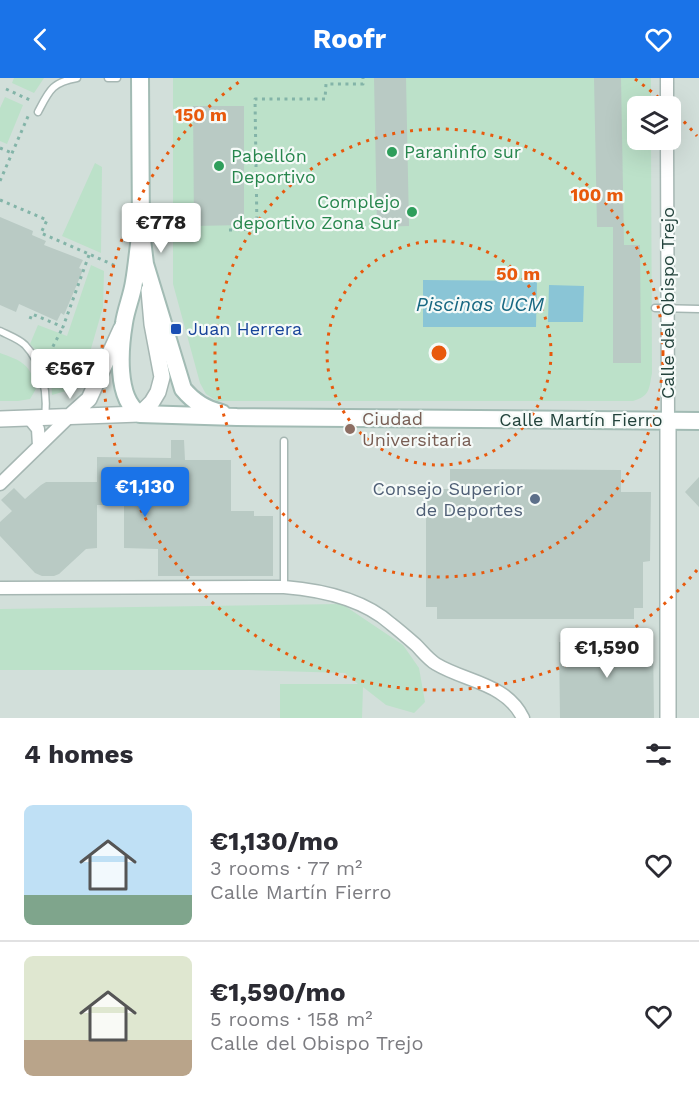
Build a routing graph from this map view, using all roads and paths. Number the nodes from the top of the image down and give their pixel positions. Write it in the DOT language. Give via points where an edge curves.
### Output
graph roads {
  1 [pos="77,78"];
  2 [pos="108,78"];
  3 [pos="117,78"];
  4 [pos="140,78"];
  5 [pos="363,78"];
  6 [pos="667,78"];
  7 [pos="6,89"];
  8 [pos="667,96"];
  9 [pos="34,101"];
  10 [pos="30,112"];
  11 [pos="38,112"];
  12 [pos="0,148"];
  13 [pos="667,150"];
  14 [pos="12,153"];
  15 [pos="0,181"];
  16 [pos="0,200"];
  17 [pos="229,230"];
  18 [pos="141,231"];
  19 [pos="89,255"];
  20 [pos="116,266"];
  21 [pos="149,282"];
  22 [pos="655,308"];
  23 [pos="668,309"];
  24 [pos="699,309"];
  25 [pos="30,318"];
  26 [pos="124,320"];
  27 [pos="63,327"];
  28 [pos="0,331"];
  29 [pos="41,370"];
  30 [pos="140,414"];
  31 [pos="70,416"];
  32 [pos="237,417"];
  33 [pos="28,418"];
  34 [pos="44,418"];
  35 [pos="0,419"];
  36 [pos="668,421"];
  37 [pos="699,421"];
  38 [pos="284,441"];
  39 [pos="39,446"];
  40 [pos="0,484"];
  41 [pos="0,588"];
  42 [pos="284,588"];
  43 [pos="523,718"];
  44 [pos="668,718"];
  1 -- 11 [label="lane" via="61,81 48,93"];
  2 -- 3 [label="lane"];
  4 -- 18 [label="main road"];
  5 -- 17 [label="path" via="363,84 326,84 325,99 255,99 257,229"];
  6 -- 8 [label="street"];
  7 -- 9 [label="path"];
  10 -- 14 [label="path"];
  12 -- 14 [label="path"];
  13 -- 23 [label="street, Calle del Obispo Trejo"];
  14 -- 15 [label="path"];
  16 -- 19 [label="path" via="47,220 41,233"];
  18 -- 21 [label="main road"];
  18 -- 26 [label="main road" via="135,281"];
  19 -- 20 [label="path"];
  19 -- 27 [label="path"];
  21 -- 30 [label="street" via="162,377 158,392"];
  21 -- 32 [label="main road" via="183,389 206,407"];
  22 -- 23 [label="lane"];
  23 -- 24 [label="lane"];
  23 -- 36 [label="street, Calle del Obispo Trejo"];
  25 -- 27 [label="path" via="32,314"];
  26 -- 30 [label="main road" via="122,378 130,404"];
  26 -- 31 [label="street" via="89,399"];
  27 -- 29 [label="path"];
  28 -- 29 [label="lane" via="24,343"];
  29 -- 34 [label="lane"];
  30 -- 31 [label="street"];
  30 -- 32 [label="main road, Calle Martín Fierro"];
  31 -- 34 [label="street"];
  31 -- 39 [label="street"];
  32 -- 36 [label="main road, Calle Martín Fierro"];
  33 -- 34 [label="street"];
  33 -- 35 [label="street"];
  33 -- 39 [label="street" via="38,429"];
  36 -- 37 [label="main road, Calle Martín Fierro"];
  36 -- 44 [label="street, Calle del Obispo Trejo"];
  38 -- 42 [label="lane"];
  39 -- 40 [label="street"];
  41 -- 42 [label="street"];
  42 -- 43 [label="street" via="312,589 366,608 388,621 434,663 507,697"];
}
